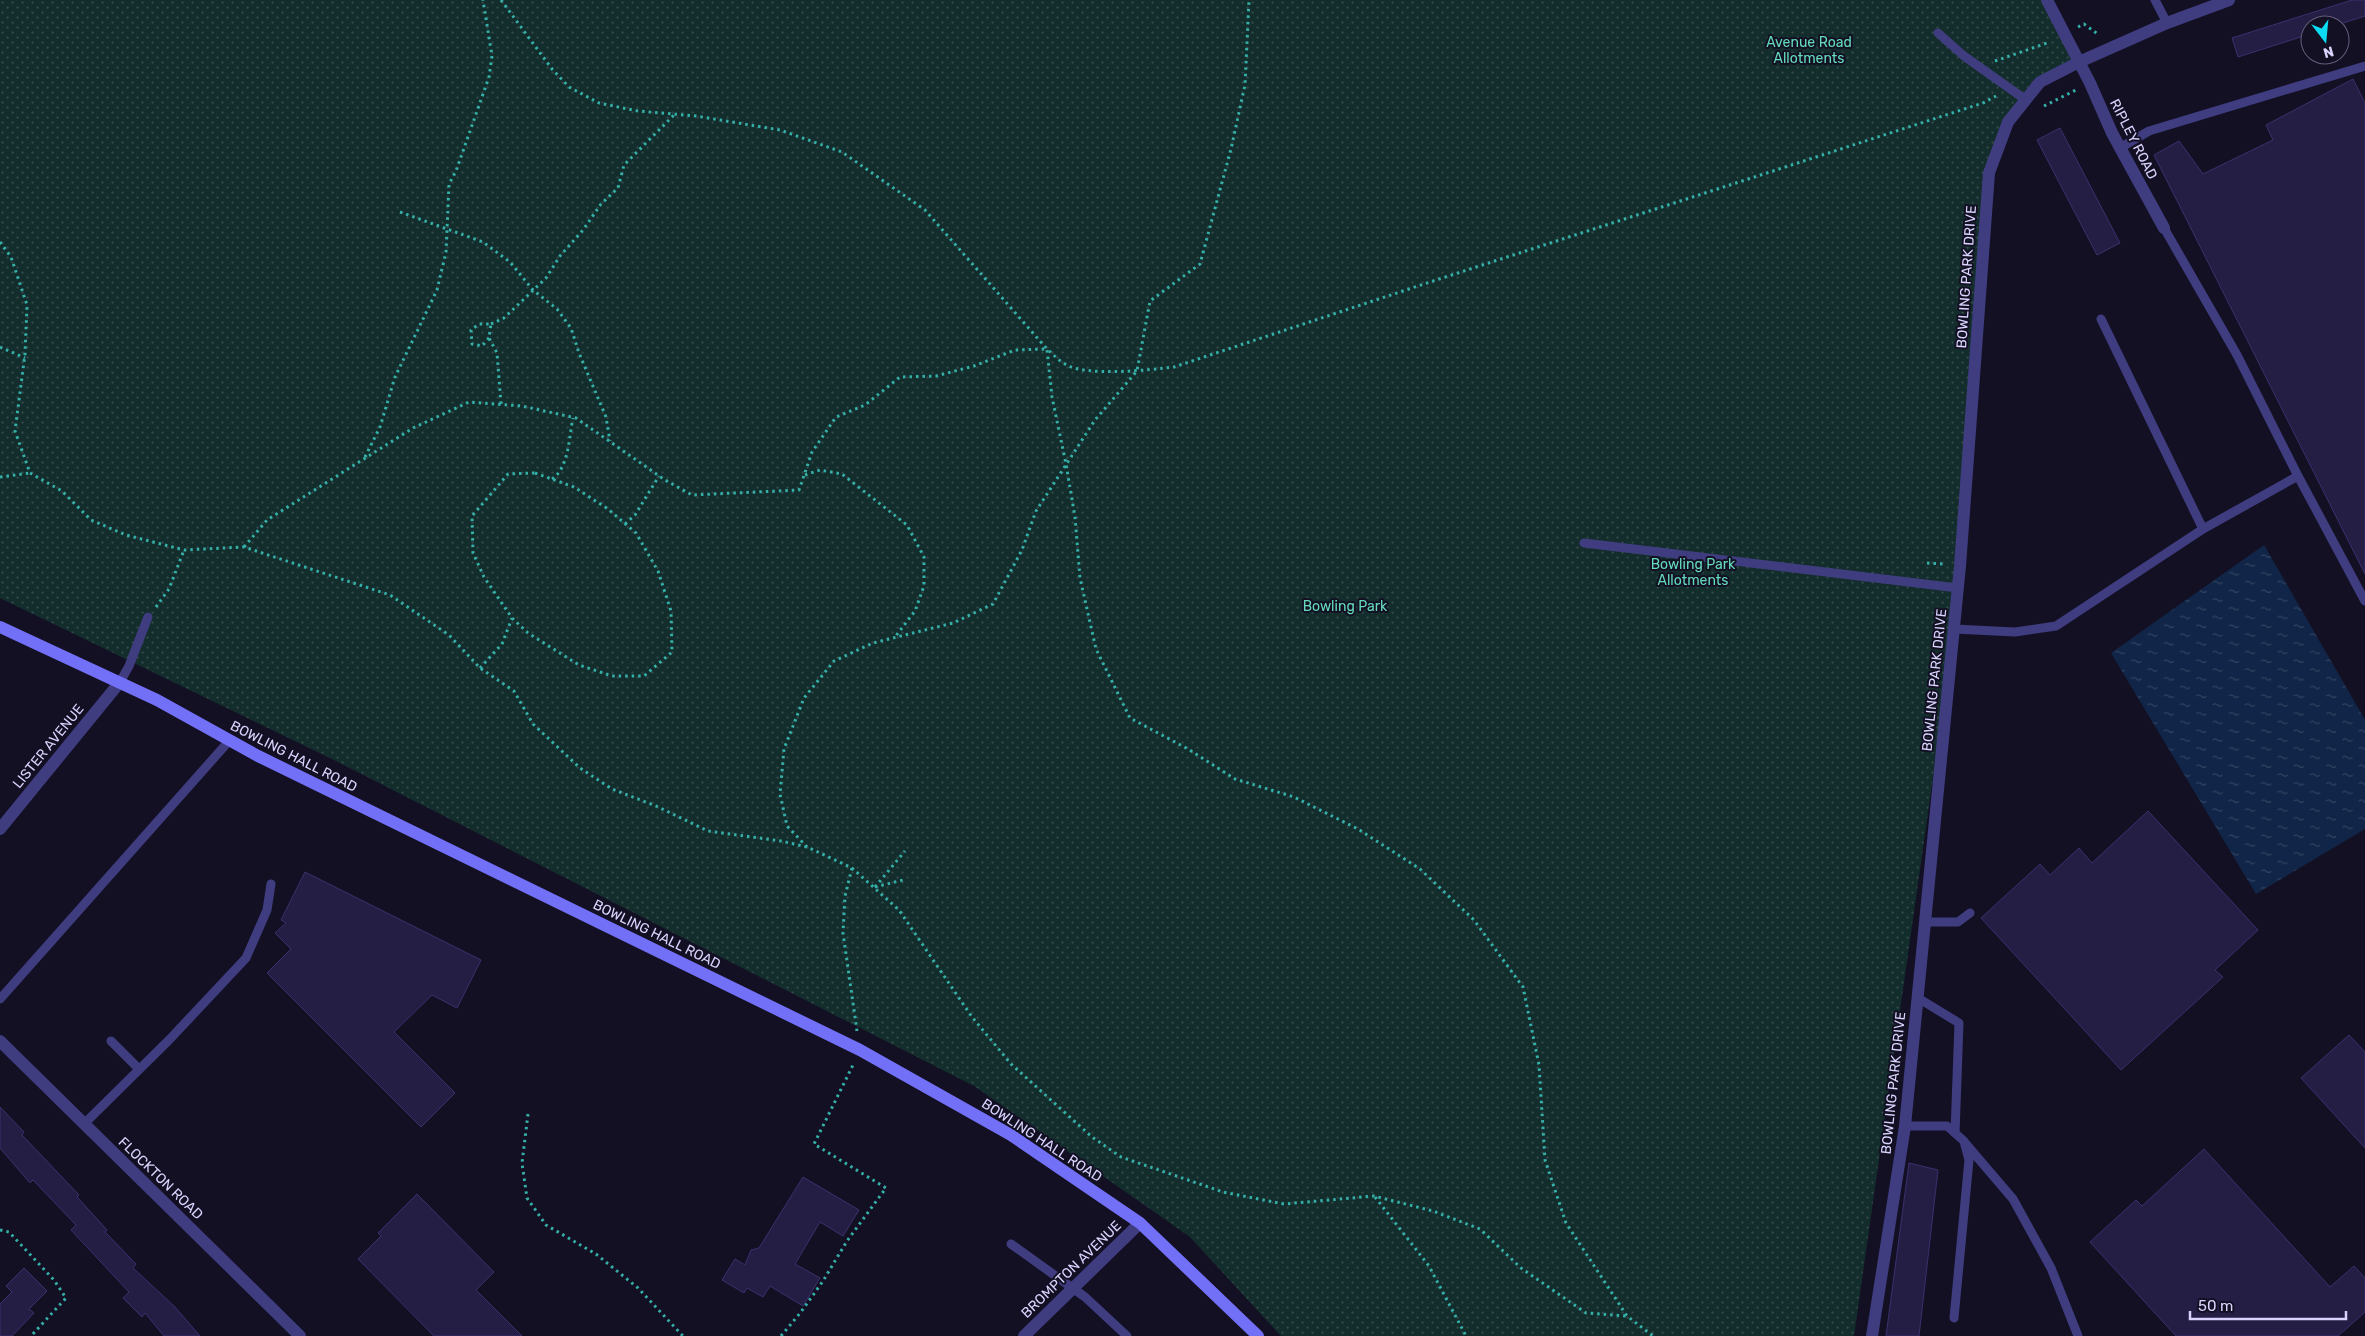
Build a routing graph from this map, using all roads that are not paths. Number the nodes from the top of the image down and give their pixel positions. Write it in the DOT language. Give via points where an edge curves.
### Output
graph roads {
  1 [pos="2047,0"];
  2 [pos="2155,0"];
  3 [pos="2229,0"];
  4 [pos="2167,22"];
  5 [pos="1938,33"];
  6 [pos="2079,62"];
  7 [pos="2365,66"];
  8 [pos="2026,100"];
  9 [pos="2120,148"];
  10 [pos="2164,228"];
  11 [pos="2101,319"];
  12 [pos="2298,476"];
  13 [pos="2203,529"];
  14 [pos="1584,543"];
  15 [pos="1958,588"];
  16 [pos="2365,601"];
  17 [pos="148,617"];
  18 [pos="0,627"];
  19 [pos="1954,629"];
  20 [pos="120,682"];
  21 [pos="230,741"];
  22 [pos="0,829"];
  23 [pos="271,884"];
  24 [pos="1970,913"];
  25 [pos="1925,922"];
  26 [pos="1918,998"];
  27 [pos="0,999"];
  28 [pos="0,1041"];
  29 [pos="111,1041"];
  30 [pos="139,1069"];
  31 [pos="84,1124"];
  32 [pos="1905,1126"];
  33 [pos="1956,1133"];
  34 [pos="1964,1141"];
  35 [pos="1140,1223"];
  36 [pos="1011,1244"];
  37 [pos="1073,1287"];
  38 [pos="1954,1318"];
  39 [pos="300,1336"];
  40 [pos="1024,1336"];
  41 [pos="1127,1336"];
  42 [pos="1258,1336"];
  43 [pos="1872,1336"];
  44 [pos="2078,1336"];
  1 -- 6 [label="street, RIPLEY ROAD"];
  2 -- 4 [label="lane"];
  3 -- 4 [label="street, BOWLING PARK DRIVE"];
  4 -- 6 [label="street, BOWLING PARK DRIVE"];
  5 -- 8 [label="lane" via="1964,56"];
  6 -- 8 [label="street, BOWLING PARK DRIVE" via="2040,82"];
  6 -- 9 [label="street, RIPLEY ROAD"];
  7 -- 9 [label="lane" via="2149,131"];
  8 -- 15 [label="street, BOWLING PARK DRIVE" via="2008,122 1989,173"];
  9 -- 10 [label="street, RIPLEY ROAD"];
  10 -- 12 [label="lane" via="2237,355"];
  11 -- 13 [label="lane"];
  12 -- 13 [label="lane"];
  12 -- 16 [label="lane"];
  13 -- 19 [label="lane" via="2056,626 2015,632"];
  14 -- 15 [label="lane"];
  15 -- 19 [label="street, BOWLING PARK DRIVE"];
  17 -- 20 [label="lane"];
  18 -- 20 [label="street, BOWLING HALL ROAD"];
  19 -- 25 [label="street, BOWLING PARK DRIVE"];
  20 -- 21 [label="street, BOWLING HALL ROAD"];
  20 -- 22 [label="street, LISTER AVENUE"];
  21 -- 27 [label="lane"];
  21 -- 35 [label="street, BOWLING HALL ROAD" via="860,1050 1011,1135"];
  23 -- 30 [label="lane" via="267,910 246,958"];
  24 -- 25 [label="lane" via="1958,922"];
  25 -- 26 [label="street, BOWLING PARK DRIVE"];
  26 -- 32 [label="street, BOWLING PARK DRIVE"];
  26 -- 33 [label="lane" via="1958,1023"];
  28 -- 31 [label="street, FLOCKTON ROAD"];
  29 -- 30 [label="lane"];
  30 -- 31 [label="lane"];
  31 -- 39 [label="street, FLOCKTON ROAD"];
  32 -- 33 [label="lane" via="1947,1126"];
  32 -- 43 [label="street, BOWLING PARK DRIVE"];
  33 -- 34 [label="lane"];
  34 -- 38 [label="lane" via="1969,1160"];
  34 -- 44 [label="lane" via="2013,1198 2051,1268"];
  35 -- 37 [label="street, BROMPTON AVENUE"];
  35 -- 42 [label="street, BOWLING HALL ROAD"];
  36 -- 37 [label="lane"];
  37 -- 40 [label="street, BROMPTON AVENUE"];
  37 -- 41 [label="lane"];
}
